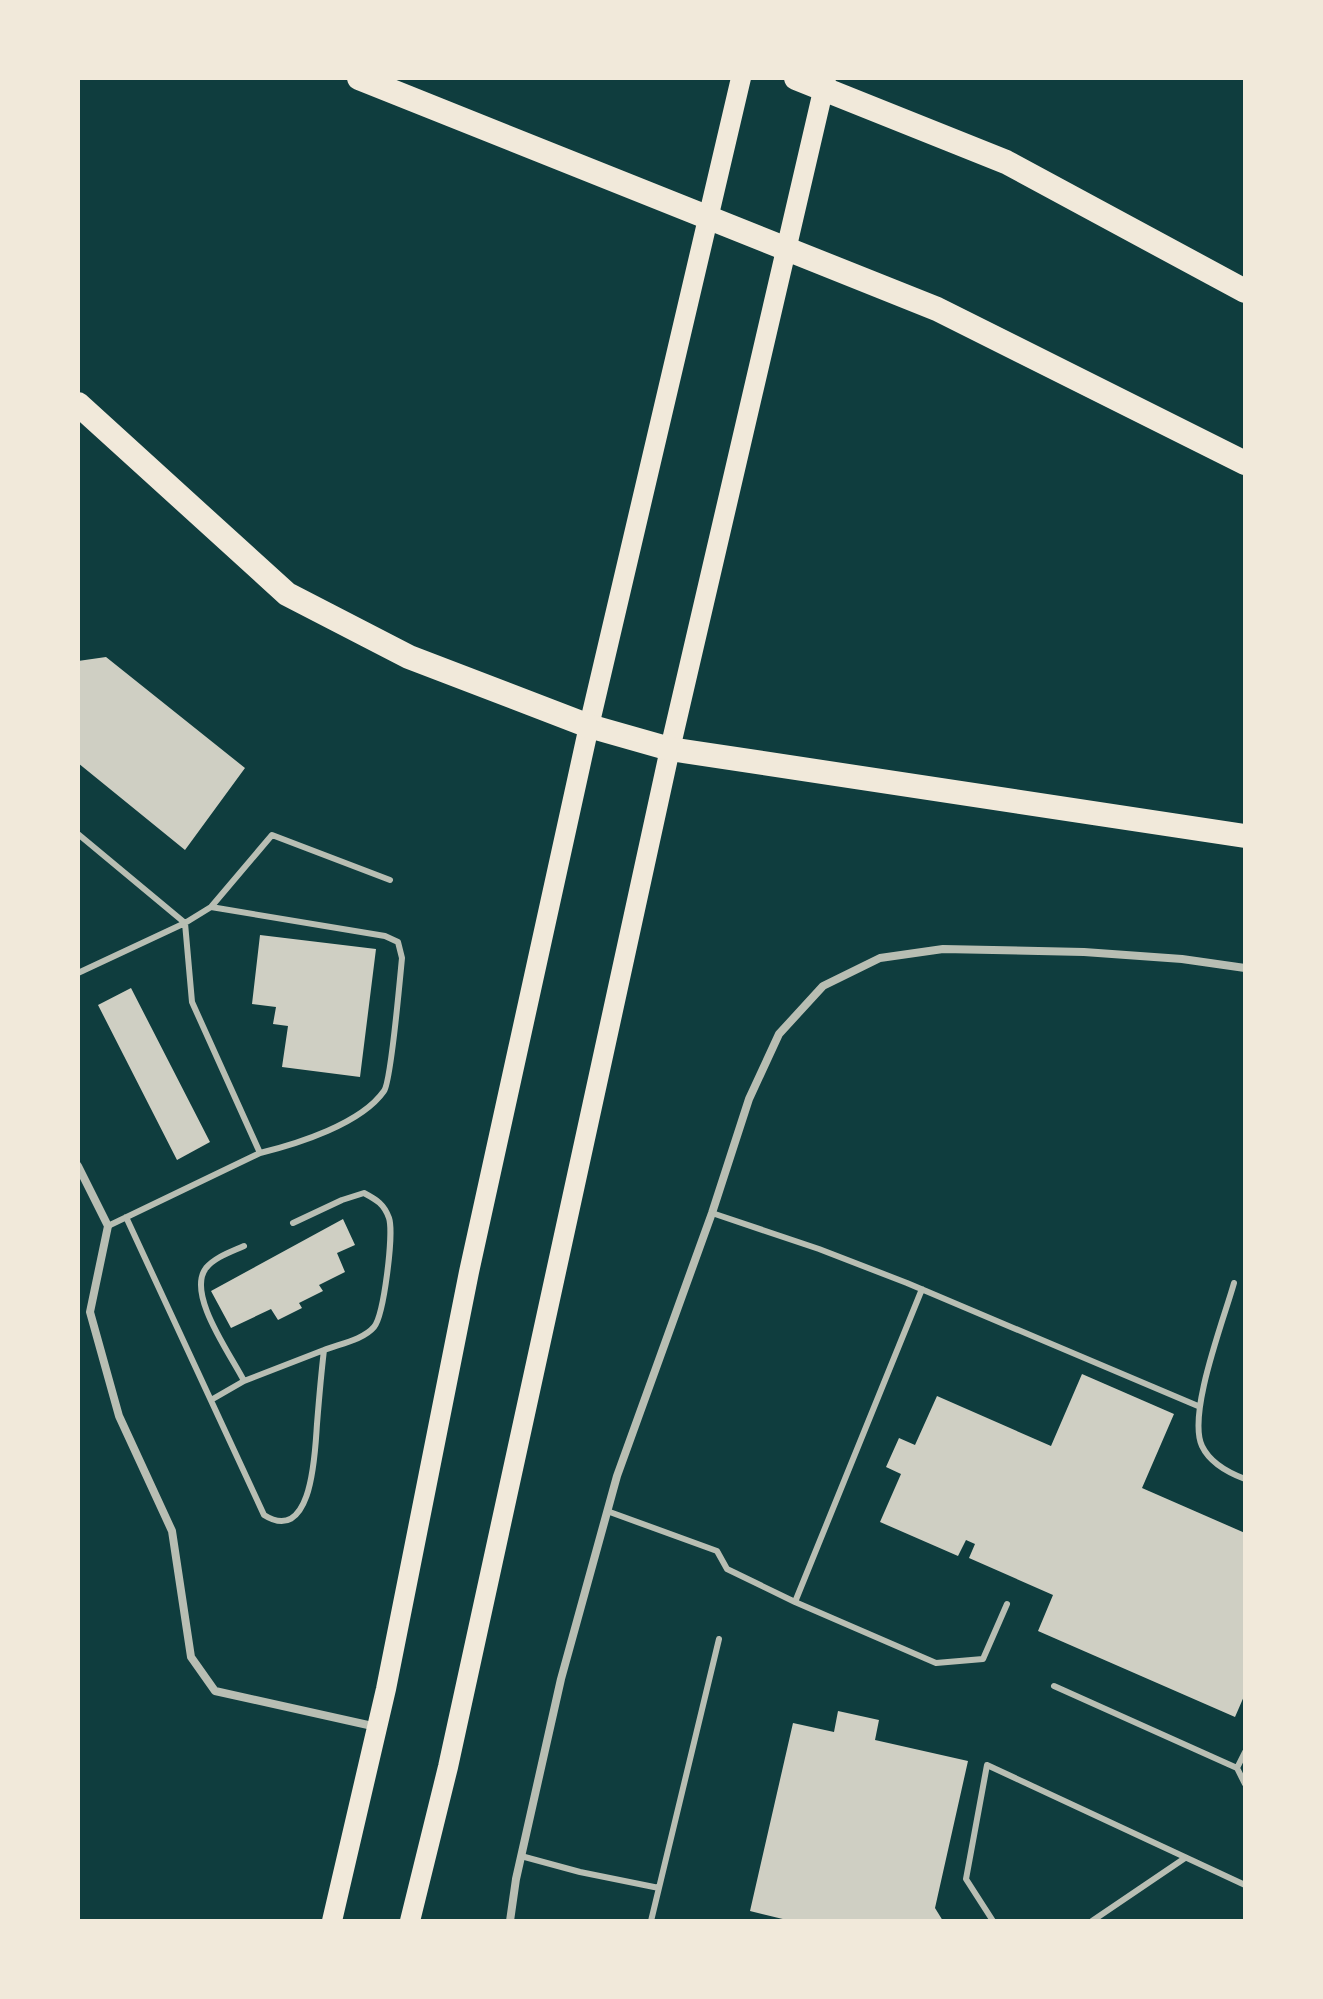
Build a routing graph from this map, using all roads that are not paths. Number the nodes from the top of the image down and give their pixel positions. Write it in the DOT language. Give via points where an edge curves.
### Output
graph roads {
  1 [pos="359,78"];
  2 [pos="741,78"];
  3 [pos="796,78"];
  4 [pos="826,78"];
  5 [pos="1245,291"];
  6 [pos="78,404"];
  7 [pos="1245,463"];
  8 [pos="589,726"];
  9 [pos="670,749"];
  10 [pos="78,834"];
  11 [pos="1245,836"];
  12 [pos="390,880"];
  13 [pos="211,907"];
  14 [pos="185,923"];
  15 [pos="1245,968"];
  16 [pos="78,973"];
  17 [pos="260,1153"];
  18 [pos="78,1166"];
  19 [pos="712,1213"];
  20 [pos="126,1217"];
  21 [pos="293,1223"];
  22 [pos="108,1226"];
  23 [pos="244,1246"];
  24 [pos="1234,1283"];
  25 [pos="922,1289"];
  26 [pos="324,1350"];
  27 [pos="244,1381"];
  28 [pos="211,1400"];
  29 [pos="1198,1406"];
  30 [pos="1245,1479"];
  31 [pos="607,1511"];
  32 [pos="795,1602"];
  33 [pos="1007,1604"];
  34 [pos="719,1639"];
  35 [pos="1054,1686"];
  36 [pos="378,1728"];
  37 [pos="1245,1752"];
  38 [pos="1237,1768"];
  39 [pos="1245,1784"];
  40 [pos="521,1856"];
  41 [pos="1185,1858"];
  42 [pos="1245,1885"];
  43 [pos="659,1888"];
  44 [pos="332,1921"];
  45 [pos="410,1921"];
  46 [pos="510,1921"];
  47 [pos="651,1921"];
  48 [pos="993,1921"];
  49 [pos="1092,1921"];
  1 -- 7 [label="highway" via="937,309"];
  2 -- 8 [label="main road"];
  3 -- 5 [label="highway" via="1006,162"];
  4 -- 9 [label="main road"];
  6 -- 8 [label="highway" via="287,594 409,657"];
  8 -- 9 [label="highway"];
  8 -- 36 [label="main road" via="469,1272"];
  9 -- 11 [label="highway"];
  9 -- 45 [label="main road"];
  10 -- 14 [label="lane"];
  12 -- 13 [label="lane" via="272,835"];
  13 -- 14 [label="lane"];
  13 -- 17 [label="lane" via="385,936 398,942 402,958 387,1089 363,1113"];
  14 -- 16 [label="lane"];
  14 -- 17 [label="lane" via="192,1002"];
  15 -- 19 [label="street" via="1084,952 943,949 880,958 823,986 779,1034 749,1099"];
  17 -- 20 [label="lane"];
  18 -- 22 [label="street"];
  19 -- 25 [label="lane"];
  19 -- 31 [label="street"];
  20 -- 22 [label="lane"];
  20 -- 28 [label="lane"];
  21 -- 26 [label="lane" via="364,1193 381,1202 391,1226 375,1326"];
  22 -- 36 [label="street" via="90,1312 119,1416 172,1531 191,1657 215,1691"];
  23 -- 27 [label="lane" via="205,1269 199,1286 202,1305"];
  24 -- 29 [label="lane"];
  25 -- 29 [label="lane"];
  25 -- 32 [label="lane"];
  26 -- 27 [label="lane"];
  26 -- 28 [label="lane" via="312,1484 299,1512 286,1520 264,1515"];
  27 -- 28 [label="lane"];
  29 -- 30 [label="lane" via="1201,1445 1224,1471"];
  31 -- 32 [label="lane" via="717,1551 727,1569"];
  31 -- 40 [label="street"];
  32 -- 33 [label="lane" via="936,1663 983,1659"];
  34 -- 43 [label="lane"];
  35 -- 38 [label="lane"];
  36 -- 44 [label="main road"];
  37 -- 38 [label="lane"];
  38 -- 39 [label="lane"];
  40 -- 43 [label="lane"];
  40 -- 46 [label="street"];
  41 -- 42 [label="lane"];
  41 -- 48 [label="lane" via="987,1765 966,1879"];
  41 -- 49 [label="lane"];
  43 -- 47 [label="lane"];
}
